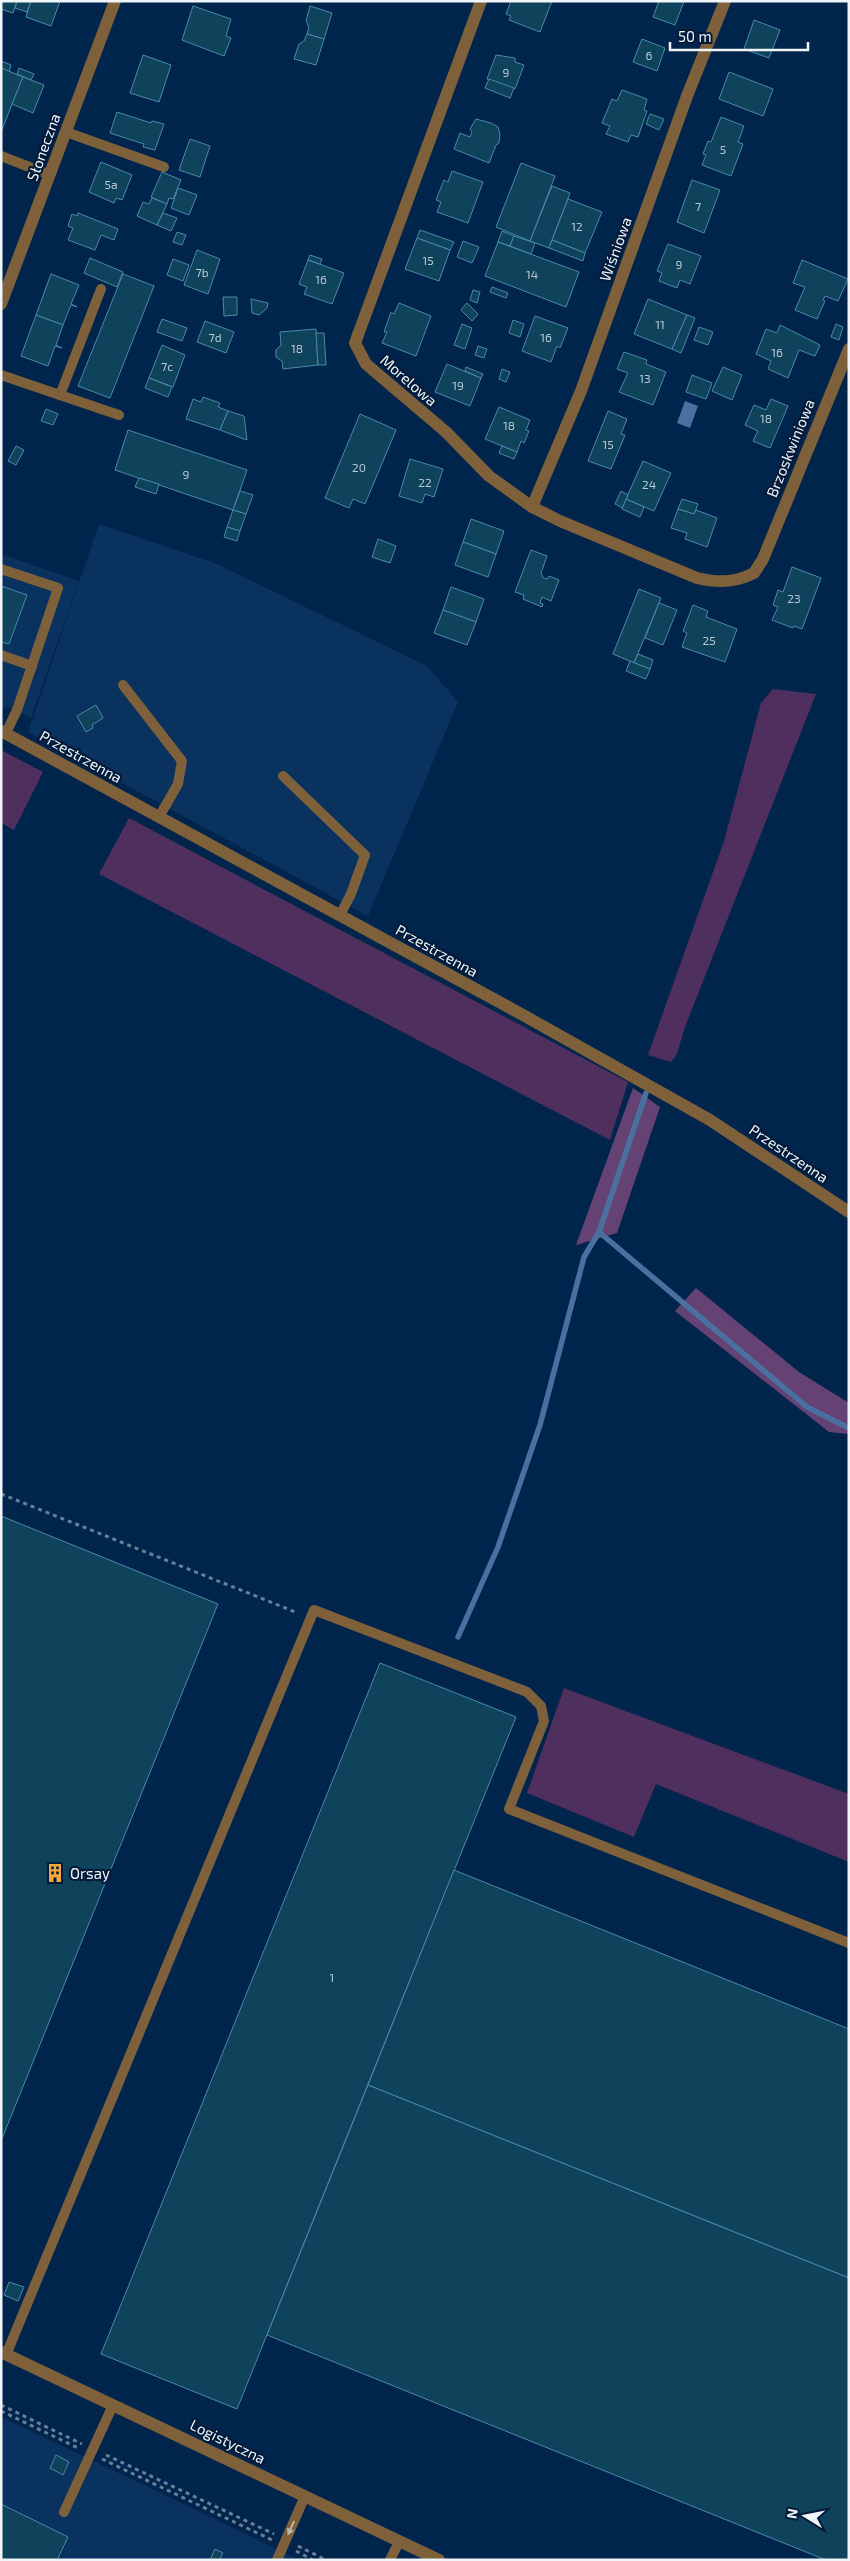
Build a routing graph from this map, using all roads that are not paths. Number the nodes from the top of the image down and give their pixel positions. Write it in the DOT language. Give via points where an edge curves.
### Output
graph roads {
  1 [pos="115,1"];
  2 [pos="481,1"];
  3 [pos="725,1"];
  4 [pos="66,132"];
  5 [pos="1,156"];
  6 [pos="164,167"];
  7 [pos="50,175"];
  8 [pos="101,289"];
  9 [pos="1,304"];
  10 [pos="849,349"];
  11 [pos="1,375"];
  12 [pos="60,395"];
  13 [pos="119,415"];
  14 [pos="532,507"];
  15 [pos="763,559"];
  16 [pos="1,569"];
  17 [pos="1,656"];
  18 [pos="32,666"];
  19 [pos="123,685"];
  20 [pos="4,732"];
  21 [pos="283,776"];
  22 [pos="159,817"];
  23 [pos="340,915"];
  24 [pos="849,1212"];
  25 [pos="849,1943"];
  26 [pos="4,2354"];
  27 [pos="113,2405"];
  28 [pos="305,2496"];
  29 [pos="64,2512"];
  30 [pos="399,2542"];
  31 [pos="277,2560"];
  32 [pos="390,2560"];
  33 [pos="439,2560"];
  1 -- 4 [label="street, Słoneczna"];
  2 -- 14 [label="street, Morelowa" via="355,343 366,364 446,432 490,476"];
  3 -- 14 [label="street, Wiśniowa" via="687,96 581,391"];
  4 -- 6 [label="lane"];
  4 -- 7 [label="street, Słoneczna"];
  5 -- 7 [label="lane"];
  7 -- 9 [label="street, Słoneczna"];
  8 -- 12 [label="lane"];
  10 -- 15 [label="street, Brzoskwiniowa"];
  11 -- 12 [label="lane"];
  12 -- 13 [label="lane"];
  14 -- 15 [label="street, Morelowa" via="714,582 744,578 754,573"];
  16 -- 18 [label="lane" via="58,588"];
  17 -- 18 [label="lane"];
  18 -- 20 [label="lane" via="17,710"];
  19 -- 22 [label="lane" via="182,761 178,784"];
  20 -- 22 [label="street, Przestrzenna"];
  21 -- 23 [label="lane" via="365,855"];
  22 -- 23 [label="street, Przestrzenna"];
  23 -- 24 [label="street, Przestrzenna" via="710,1120"];
  25 -- 26 [label="lane" via="509,1809 544,1721 541,1706 527,1692 314,1610"];
  26 -- 27 [label="street, Logistyczna"];
  27 -- 28 [label="street, Logistyczna"];
  27 -- 29 [label="lane"];
  28 -- 30 [label="street, Logistyczna"];
  28 -- 31 [label="lane, one-way"];
  30 -- 32 [label="lane"];
  30 -- 33 [label="street, Logistyczna"];
}
